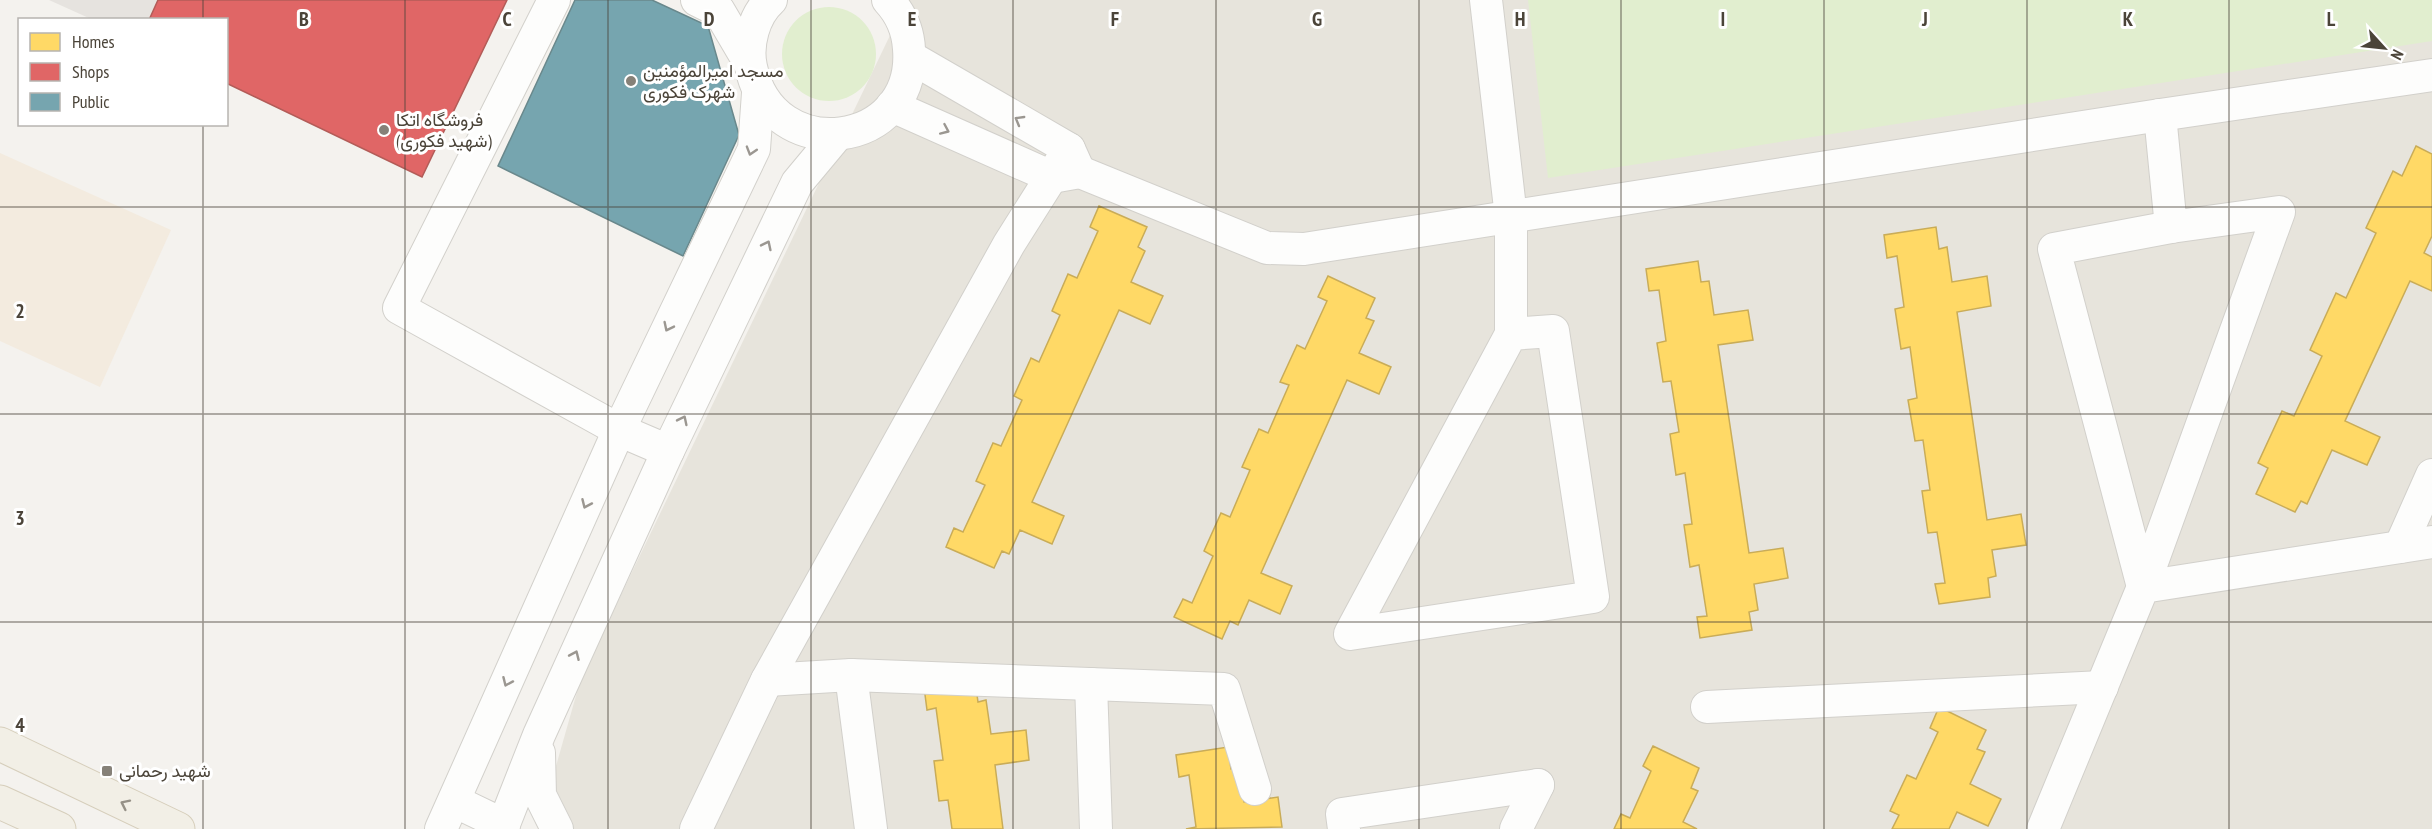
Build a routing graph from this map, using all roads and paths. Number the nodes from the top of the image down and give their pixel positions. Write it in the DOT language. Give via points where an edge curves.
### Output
graph roads {
  1 [pos="554,0"];
  2 [pos="697,0"];
  3 [pos="771,0"];
  4 [pos="1486,0"];
  5 [pos="892,2"];
  6 [pos="910,57"];
  7 [pos="749,62"];
  8 [pos="2432,75"];
  9 [pos="758,93"];
  10 [pos="892,106"];
  11 [pos="2160,115"];
  12 [pos="837,135"];
  13 [pos="1067,166"];
  14 [pos="1511,217"];
  15 [pos="2171,227"];
  16 [pos="1511,334"];
  17 [pos="619,430"];
  18 [pos="668,451"];
  19 [pos="2432,475"];
  20 [pos="2432,542"];
  21 [pos="2400,548"];
  22 [pos="2143,587"];
  23 [pos="851,675"];
  24 [pos="767,680"];
  25 [pos="1091,684"];
  26 [pos="2102,687"];
  27 [pos="1707,707"];
  28 [pos="539,735"];
  29 [pos="0,744"];
  30 [pos="1255,789"];
  31 [pos="454,801"];
  32 [pos="0,802"];
  33 [pos="503,827"];
  34 [pos="59,829"];
  35 [pos="178,829"];
  36 [pos="441,829"];
  37 [pos="557,829"];
  38 [pos="696,829"];
  39 [pos="871,829"];
  40 [pos="1096,829"];
  41 [pos="1344,829"];
  42 [pos="1516,829"];
  43 [pos="2043,829"];
  1 -- 17 [label="street" via="399,308"];
  2 -- 7 [label="street" via="719,11"];
  3 -- 7 [label="street" via="757,21 750,41"];
  4 -- 14 [label="street"];
  5 -- 6 [label="street" via="904,22"];
  6 -- 10 [label="street" via="908,74"];
  13 -- 6 [label="street, one-way"];
  7 -- 9 [label="street"];
  8 -- 11 [label="street"];
  9 -- 12 [label="street" via="778,117 796,128 816,135"];
  9 -- 17 [label="street, one-way" via="754,149"];
  10 -- 12 [label="street" via="858,131"];
  10 -- 13 [label="street, one-way"];
  11 -- 14 [label="street"];
  11 -- 15 [label="street"];
  18 -- 12 [label="street, one-way" via="797,183"];
  13 -- 14 [label="street" via="1267,248 1304,249"];
  13 -- 24 [label="street" via="1009,244"];
  14 -- 16 [label="street"];
  15 -- 22 [label="street" via="2054,249"];
  15 -- 22 [label="street" via="2279,212"];
  16 -- 16 [label="street" via="1553,331 1593,597 1350,634"];
  17 -- 18 [label="street"];
  17 -- 31 [label="street, one-way"];
  28 -- 18 [label="street, one-way"];
  19 -- 21 [label="street"];
  20 -- 21 [label="street"];
  21 -- 22 [label="street"];
  22 -- 26 [label="street"];
  23 -- 24 [label="street"];
  23 -- 25 [label="street"];
  23 -- 39 [label="street"];
  24 -- 38 [label="street"];
  25 -- 30 [label="street" via="1224,689"];
  25 -- 40 [label="street"];
  26 -- 27 [label="street"];
  26 -- 43 [label="street"];
  28 -- 33 [label="street"];
  28 -- 37 [label="street" via="540,795"];
  35 -- 29 [label="main road, one-way"];
  31 -- 33 [label="street"];
  31 -- 36 [label="street"];
  32 -- 34 [label="main road"];
  41 -- 42 [label="street" via="1341,814 1538,785"];
}
